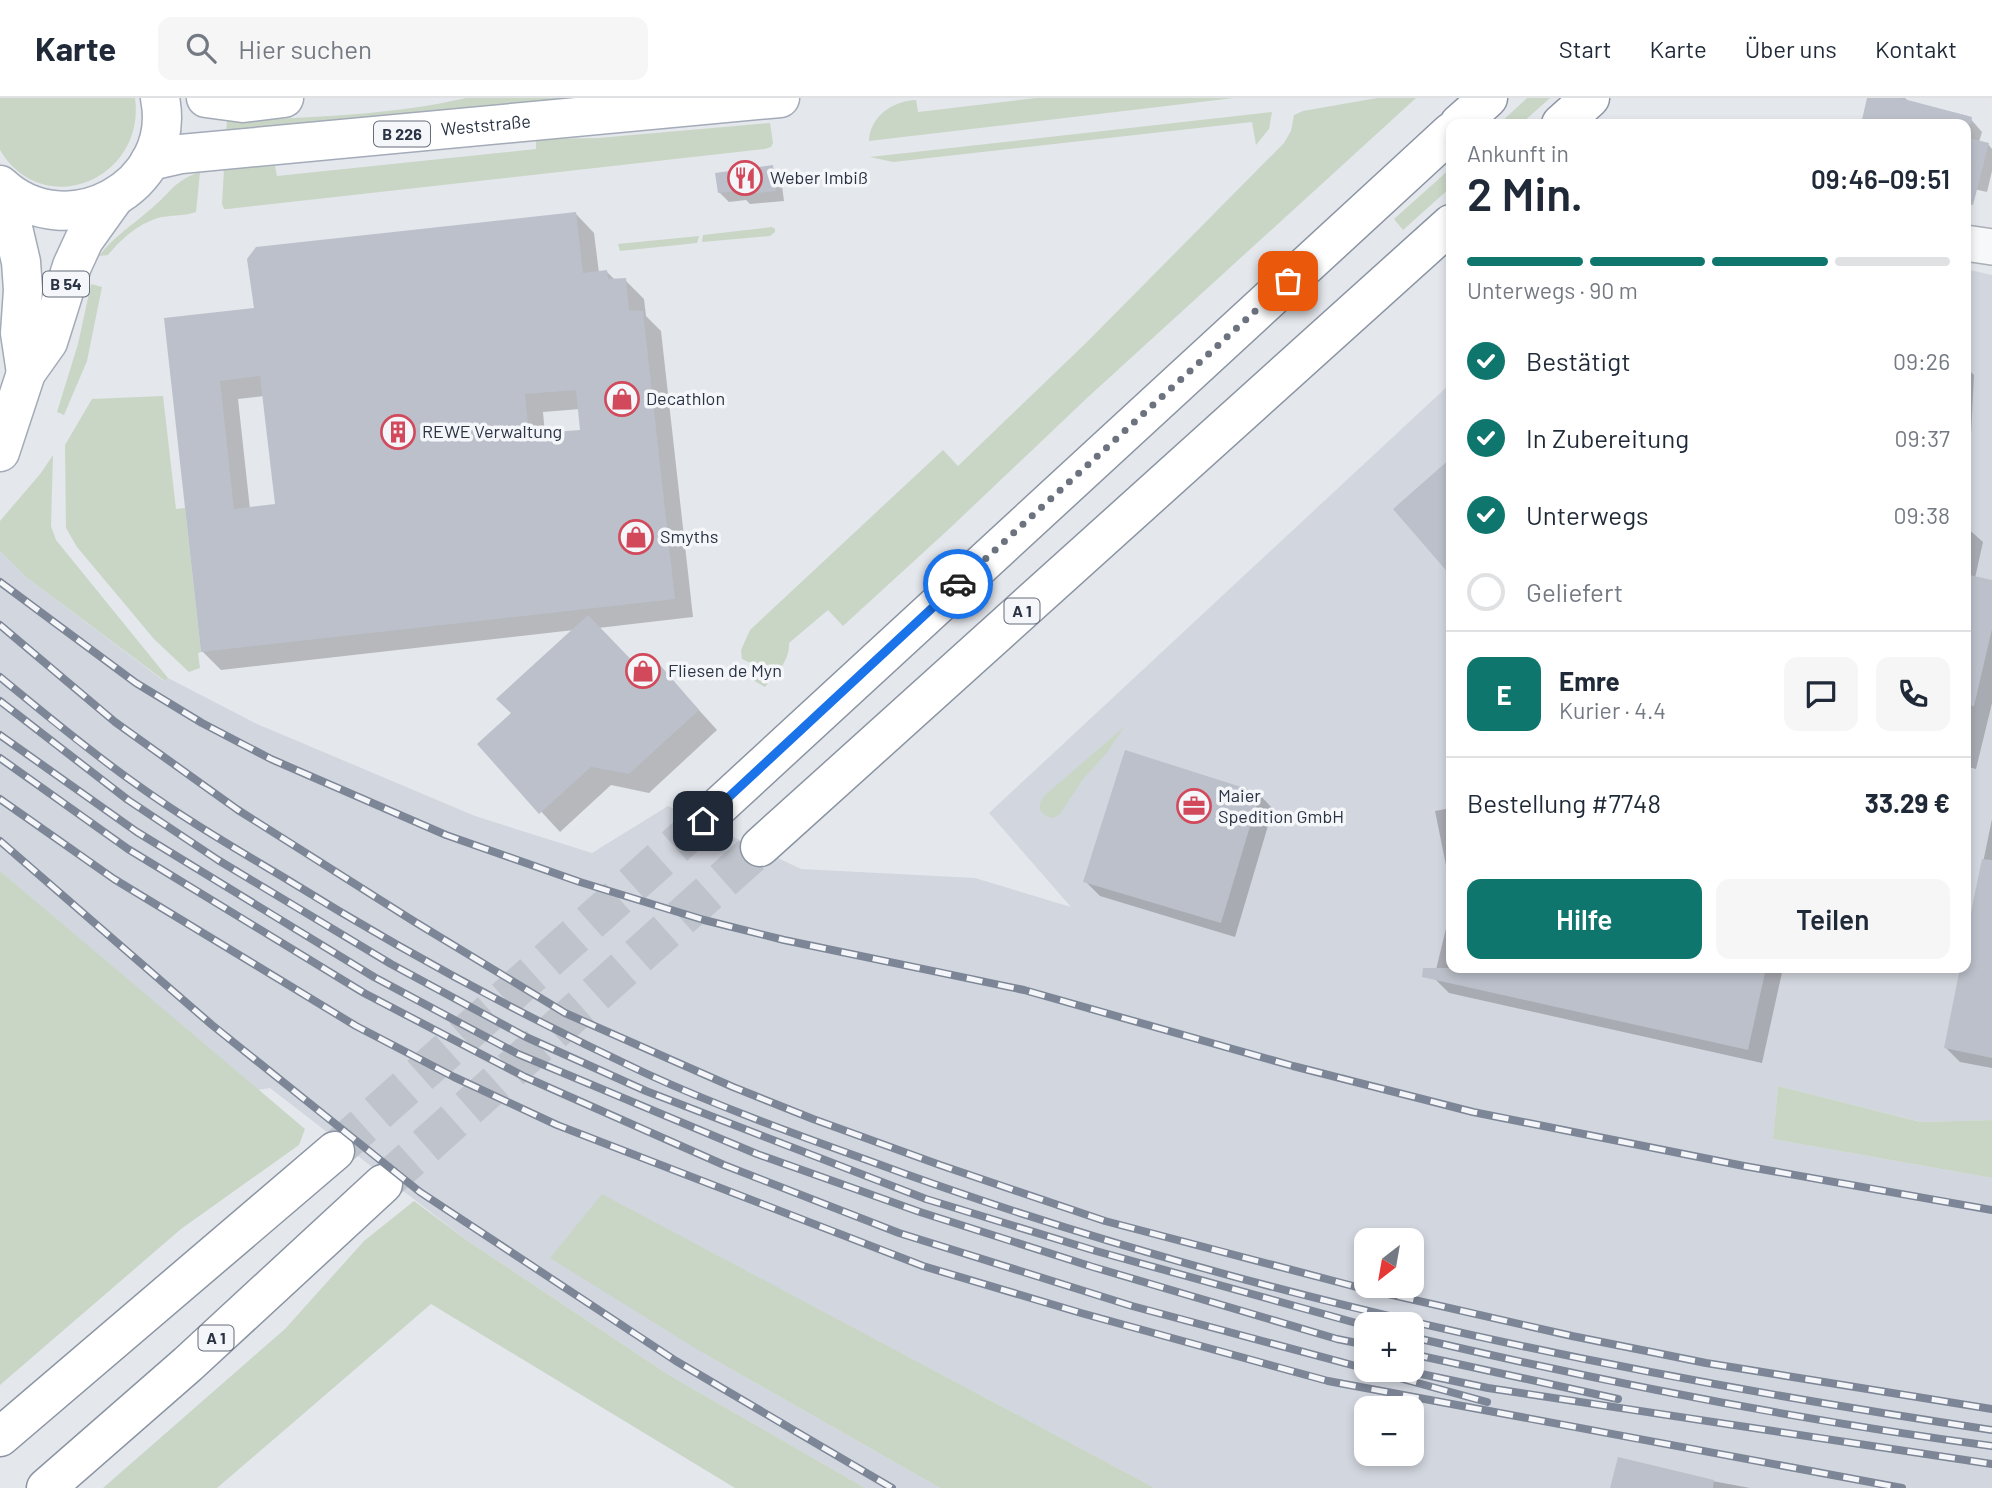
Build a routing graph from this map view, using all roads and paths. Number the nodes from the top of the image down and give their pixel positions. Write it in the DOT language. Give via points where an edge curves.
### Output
graph roads {
  1 [pos="160,98"];
  2 [pos="206,98"];
  3 [pos="284,98"];
  4 [pos="780,98"];
  5 [pos="1488,98"];
  6 [pos="1590,98"];
  7 [pos="1465,119"];
  8 [pos="1567,119"];
  9 [pos="1446,137"];
  10 [pos="150,162"];
  11 [pos="2,187"];
  12 [pos="114,198"];
  13 [pos="1446,229"];
  14 [pos="1971,244"];
  15 [pos="1992,247"];
  16 [pos="26,373"];
  17 [pos="0,452"];
  18 [pos="703,821"];
  19 [pos="760,847"];
  20 [pos="335,1151"];
  21 [pos="383,1184"];
  22 [pos="0,1437"];
  23 [pos="46,1488"];
  1 -- 10 [label="main road, B 54" via="161,131"];
  2 -- 3 [label="main road" via="243,103"];
  4 -- 10 [label="main road, Weststraße / B 226" via="181,154"];
  5 -- 7 [label="main road"];
  6 -- 8 [label="main road"];
  9 -- 18 [label="main road"];
  10 -- 12 [label="main road, B 54" via="135,183"];
  11 -- 12 [label="main road, B 54" via="24,202 59,211 92,208"];
  11 -- 16 [label="main road, B 54" via="21,262 20,333"];
  12 -- 16 [label="main road, B 54" via="84,240 48,342"];
  13 -- 19 [label="main road, A 1"];
  14 -- 15 [label="street"];
  16 -- 17 [label="main road, B 54"];
  20 -- 22 [label="main road"];
  21 -- 23 [label="main road, A 1"];
}
